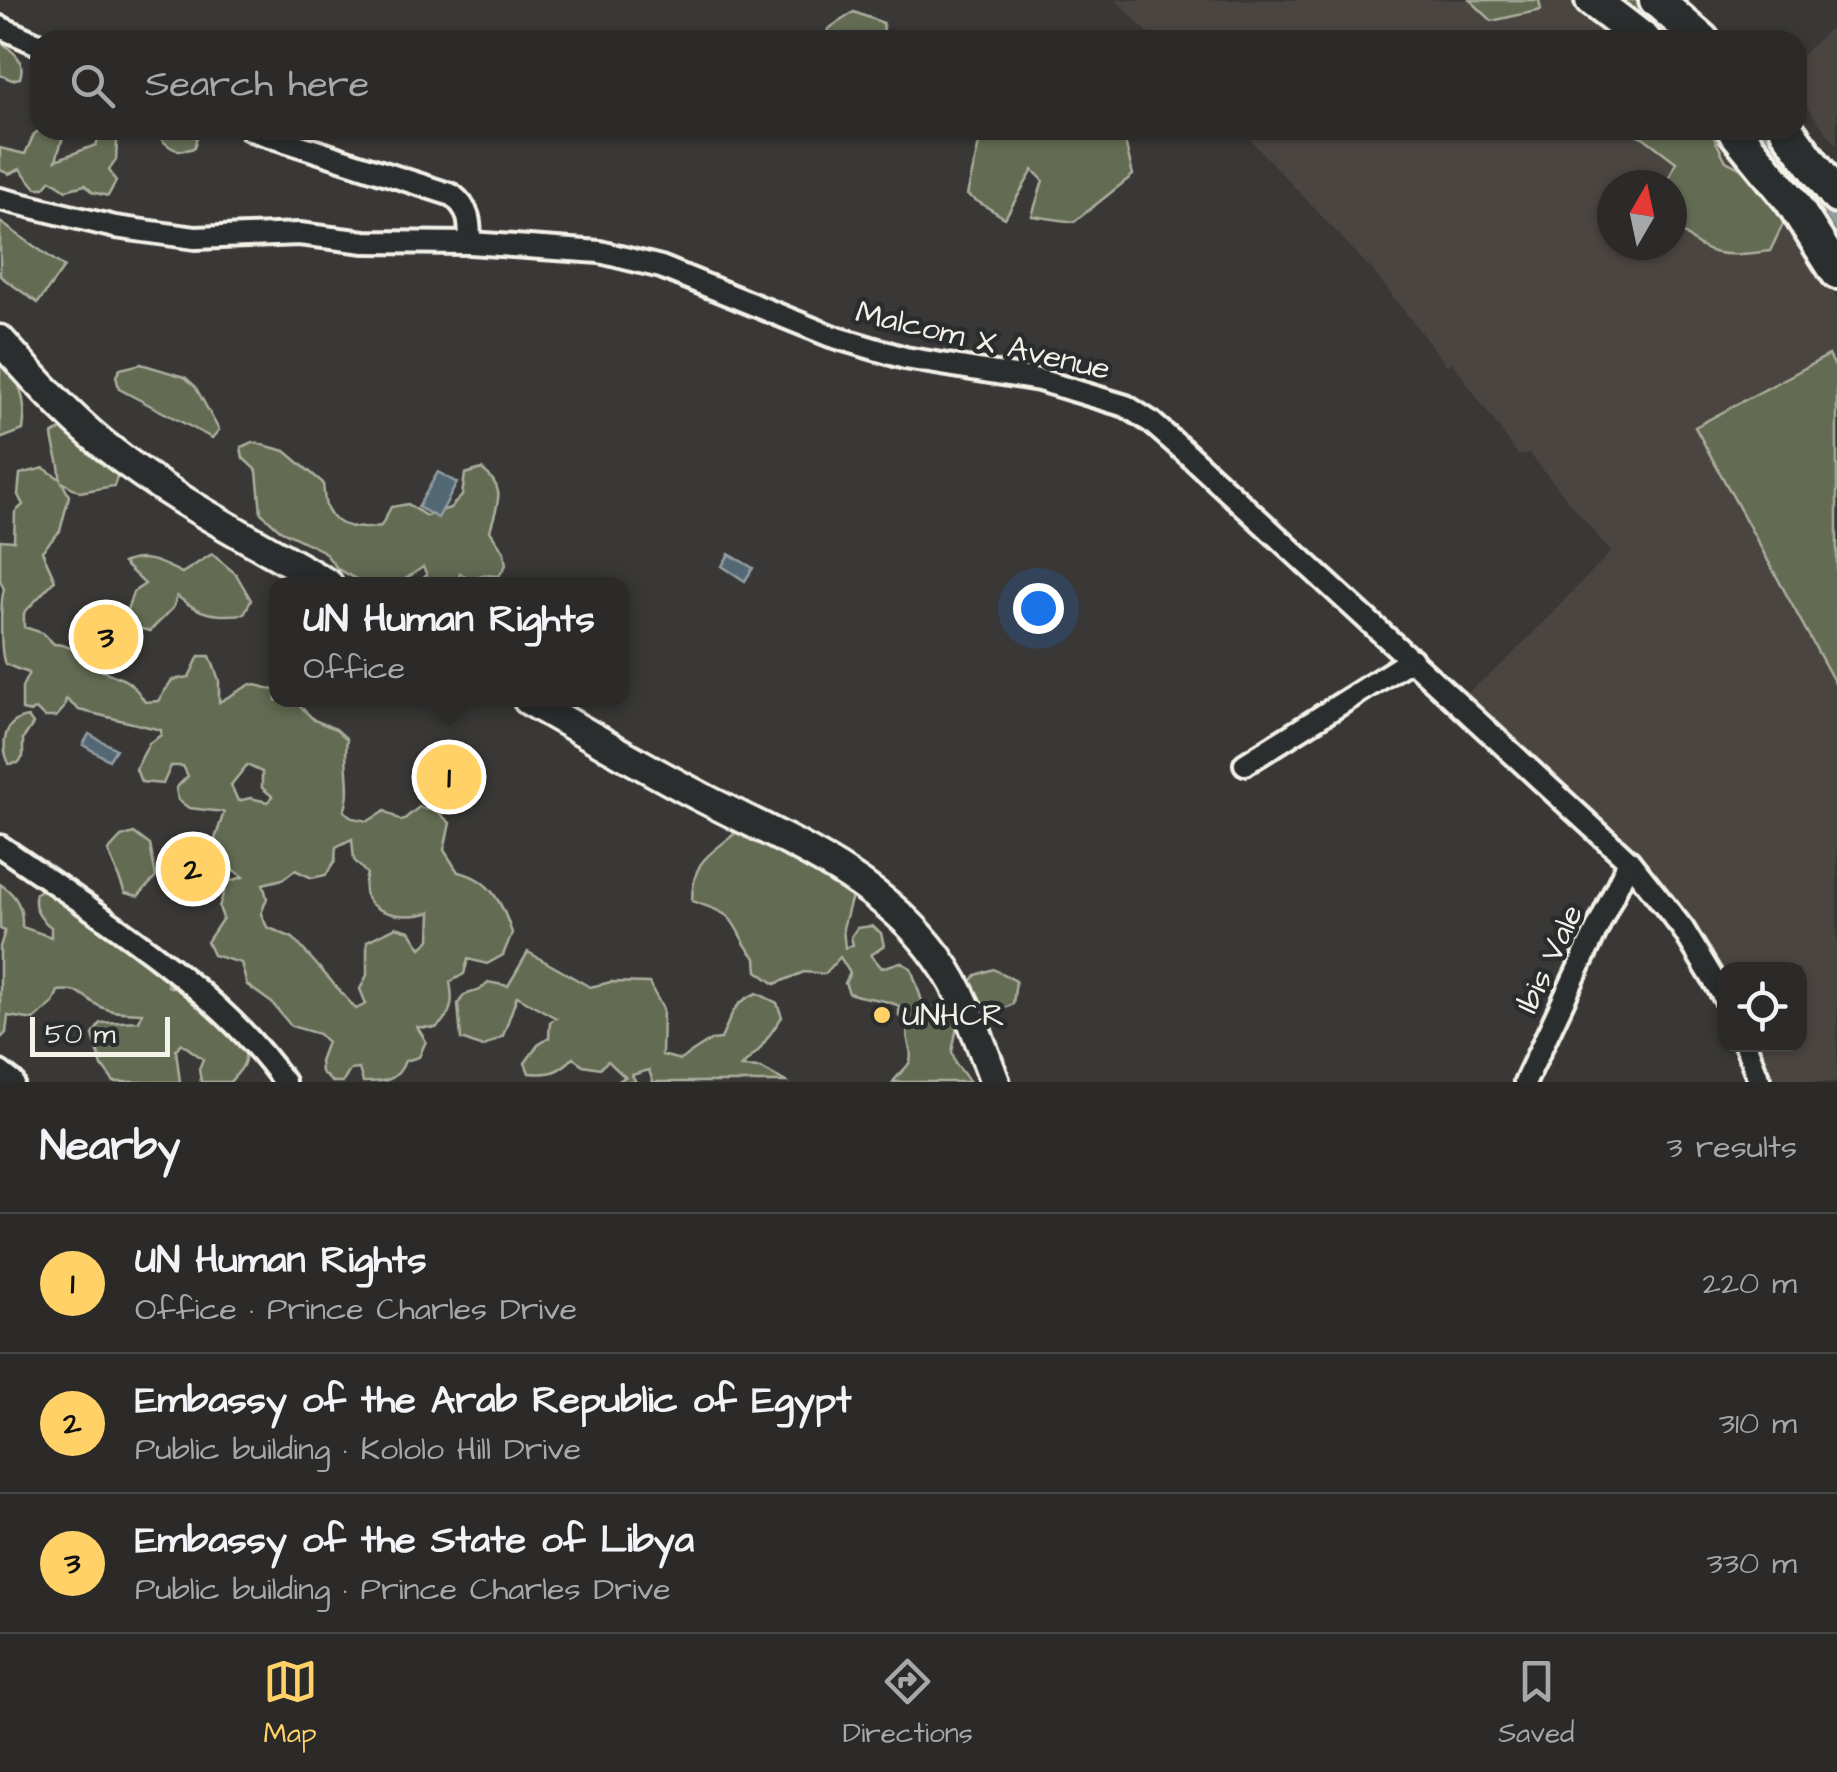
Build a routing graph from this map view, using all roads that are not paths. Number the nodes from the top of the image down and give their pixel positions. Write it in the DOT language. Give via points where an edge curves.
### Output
graph roads {
  1 [pos="1592,0"];
  2 [pos="1656,0"];
  3 [pos="0,27"];
  4 [pos="1631,30"];
  5 [pos="1690,30"];
  6 [pos="30,40"];
  7 [pos="281,140"];
  8 [pos="1742,140"];
  9 [pos="1794,140"];
  10 [pos="0,198"];
  11 [pos="1837,198"];
  12 [pos="470,244"];
  13 [pos="1837,272"];
  14 [pos="0,340"];
  15 [pos="316,577"];
  16 [pos="1412,659"];
  17 [pos="540,707"];
  18 [pos="1245,764"];
  19 [pos="0,846"];
  20 [pos="1629,861"];
  21 [pos="1717,985"];
  22 [pos="1748,1052"];
  23 [pos="0,1072"];
  24 [pos="12,1082"];
  25 [pos="284,1082"];
  26 [pos="996,1082"];
  27 [pos="1525,1082"];
  28 [pos="1760,1082"];
  1 -- 4 [label="main road"];
  2 -- 5 [label="main road"];
  3 -- 6 [label="street"];
  7 -- 12 [label="street" via="452,196 470,217"];
  8 -- 13 [label="main road"];
  9 -- 11 [label="main road"];
  10 -- 12 [label="street, Malcom X Avenue" via="115,227 194,238 299,234"];
  12 -- 16 [label="street, Malcom X Avenue" via="626,258 905,358 1039,380 1126,406 1152,422"];
  14 -- 15 [label="street" via="107,447 160,486"];
  16 -- 18 [label="street"];
  16 -- 20 [label="street, Malcom X Avenue"];
  17 -- 26 [label="street" via="871,891 952,978"];
  19 -- 25 [label="street" via="214,1004"];
  20 -- 21 [label="street, Malcom X Avenue"];
  20 -- 27 [label="street, Ibis Vale"];
  22 -- 28 [label="street"];
  23 -- 24 [label="street"];
}
